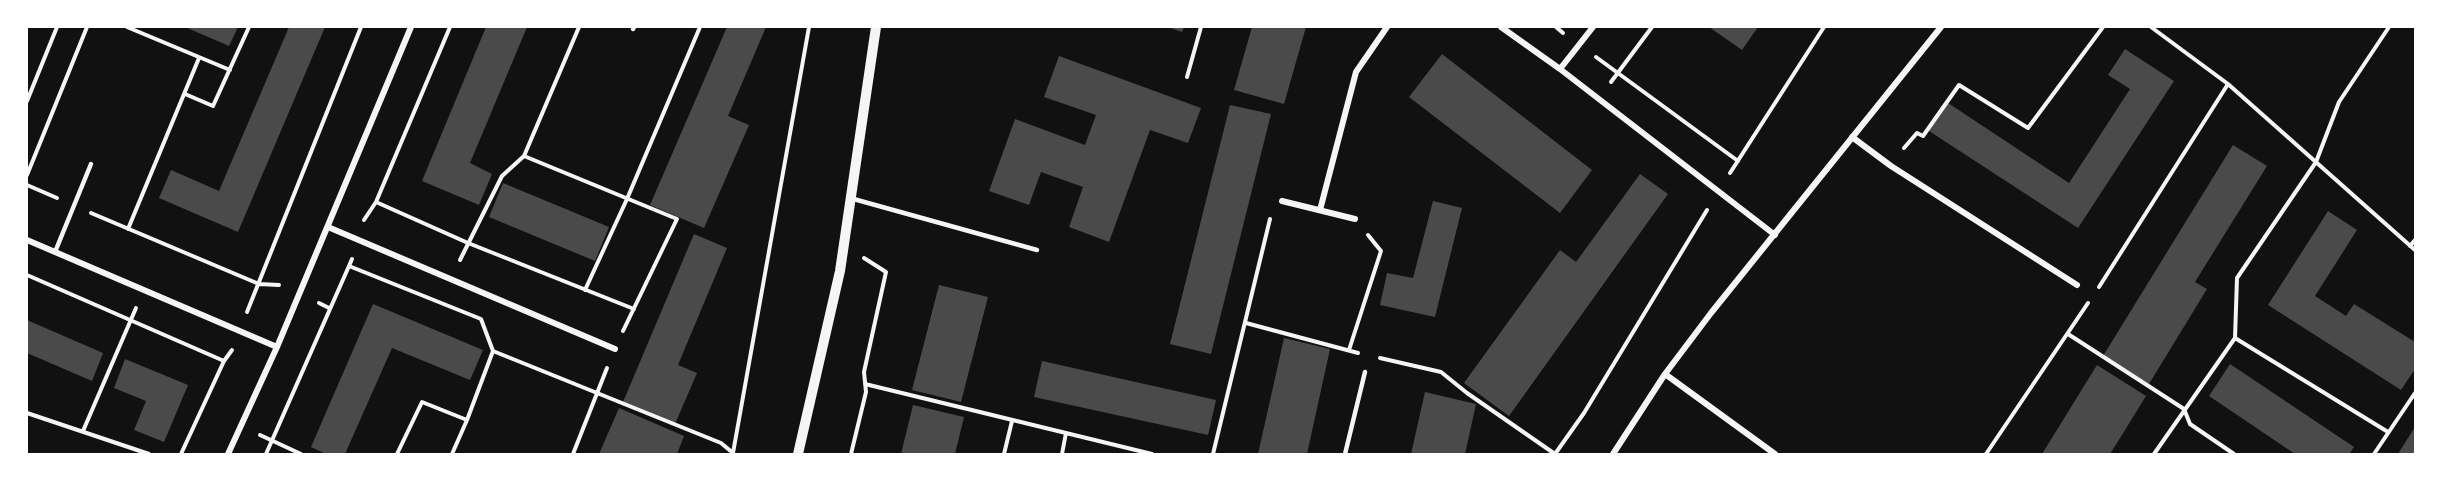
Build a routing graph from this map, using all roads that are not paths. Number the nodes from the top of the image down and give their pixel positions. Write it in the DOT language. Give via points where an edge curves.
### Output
graph roads {
  1 [pos="411,27"];
  2 [pos="876,27"];
  3 [pos="1387,27"];
  4 [pos="1501,27"];
  5 [pos="1593,27"];
  6 [pos="1941,27"];
  7 [pos="1560,69"];
  8 [pos="1852,137"];
  9 [pos="91,164"];
  10 [pos="850,198"];
  11 [pos="1282,201"];
  12 [pos="1320,210"];
  13 [pos="1355,219"];
  14 [pos="328,227"];
  15 [pos="1775,235"];
  16 [pos="27,240"];
  17 [pos="1037,250"];
  18 [pos="55,252"];
  19 [pos="2077,285"];
  20 [pos="277,348"];
  21 [pos="615,349"];
  22 [pos="1365,372"];
  23 [pos="1665,375"];
  24 [pos="228,454"];
  25 [pos="798,454"];
  26 [pos="1345,454"];
  27 [pos="1613,454"];
  28 [pos="1775,454"];
  1 -- 14 [label="street"];
  2 -- 10 [label="street"];
  3 -- 12 [label="street" via="1356,72"];
  4 -- 7 [label="street"];
  5 -- 7 [label="street"];
  6 -- 8 [label="street"];
  7 -- 15 [label="street"];
  8 -- 15 [label="street"];
  8 -- 19 [label="street"];
  9 -- 18 [label="lane"];
  10 -- 17 [label="lane"];
  10 -- 25 [label="street" via="840,271"];
  11 -- 12 [label="street"];
  12 -- 13 [label="street"];
  14 -- 20 [label="street"];
  14 -- 21 [label="street"];
  15 -- 23 [label="street"];
  16 -- 18 [label="street"];
  18 -- 20 [label="street"];
  20 -- 24 [label="street"];
  22 -- 26 [label="lane"];
  23 -- 27 [label="street"];
  23 -- 28 [label="street"];
}
